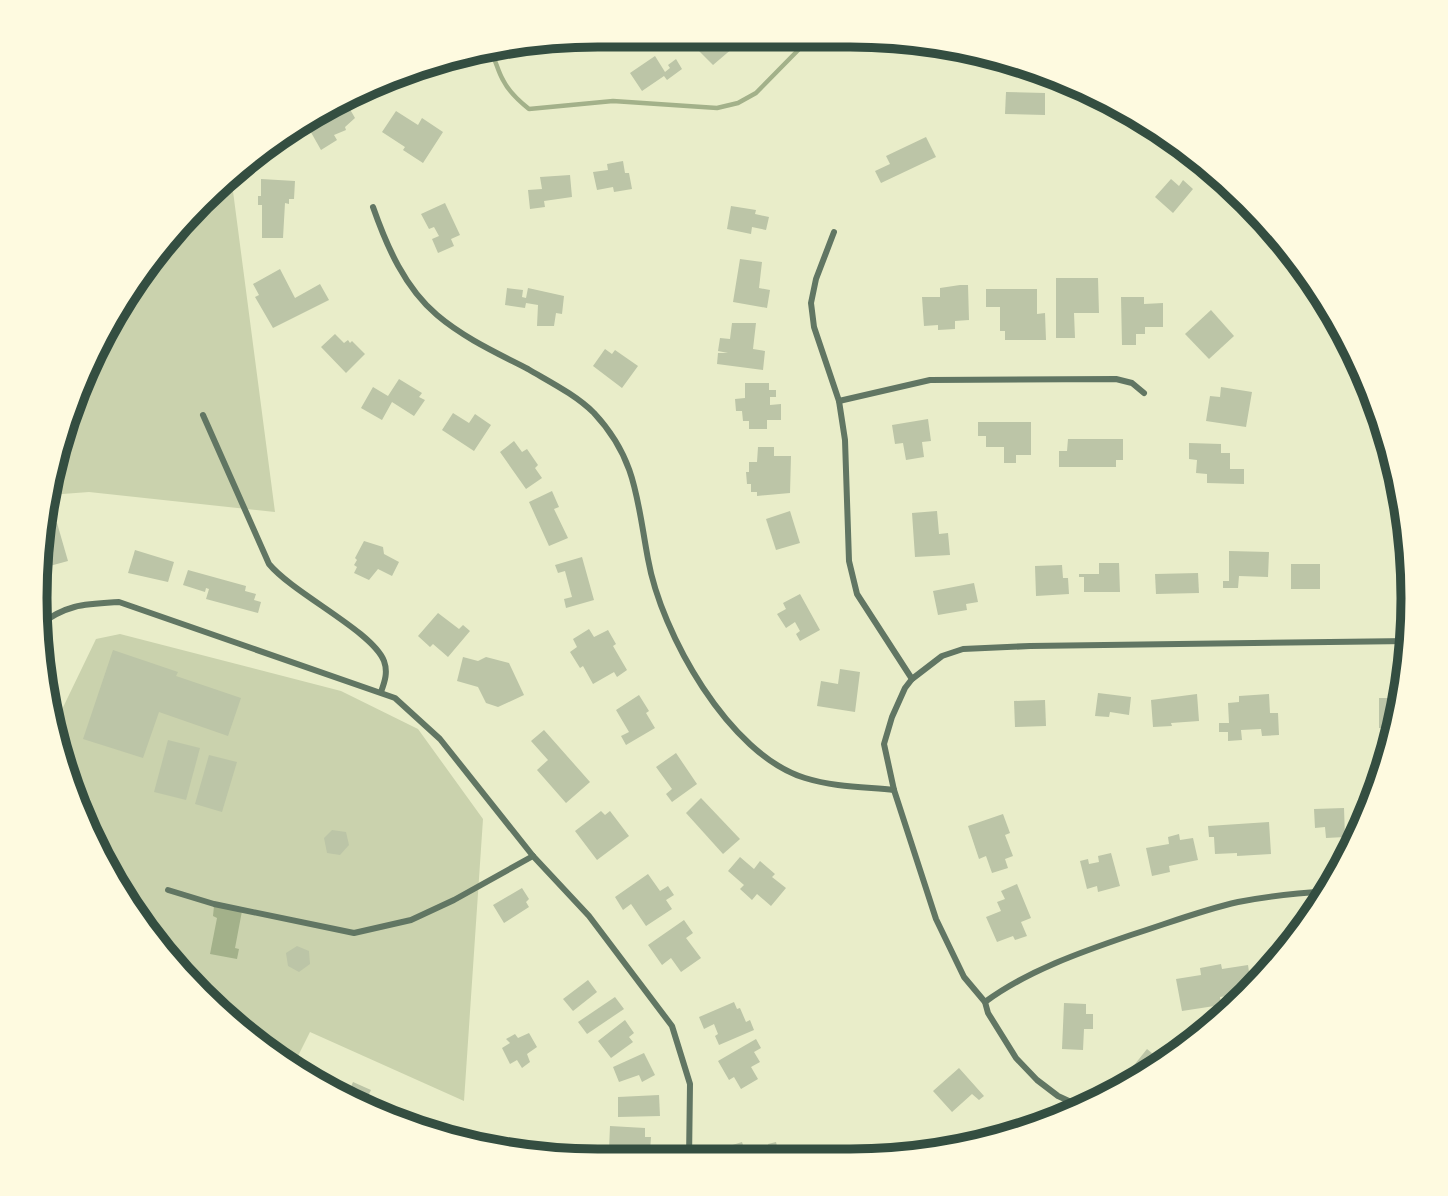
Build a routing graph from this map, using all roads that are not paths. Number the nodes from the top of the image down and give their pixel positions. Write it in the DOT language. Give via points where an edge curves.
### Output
graph roads {
  1 [pos="373,207"];
  2 [pos="834,232"];
  3 [pos="1144,393"];
  4 [pos="839,401"];
  5 [pos="203,415"];
  6 [pos="48,619"];
  7 [pos="1399,640"];
  8 [pos="912,679"];
  9 [pos="381,692"];
  10 [pos="894,790"];
  11 [pos="533,856"];
  12 [pos="168,890"];
  13 [pos="1315,892"];
  14 [pos="985,1002"];
  15 [pos="1071,1102"];
  16 [pos="689,1149"];
  1 -- 10 [label="street" via="402,273 436,314 572,396 593,412 616,441 638,495 648,559 667,622 685,659 750,745 804,778"];
  2 -- 4 [label="street" via="811,303 814,327"];
  3 -- 4 [label="street" via="1132,383 1116,379 974,378 930,380"];
  4 -- 8 [label="street" via="845,440 849,561 857,594"];
  5 -- 9 [label="street" via="269,564 281,578 369,641 384,660 387,675"];
  6 -- 9 [label="street" via="87,604 118,603"];
  7 -- 8 [label="street" via="964,649 942,656"];
  8 -- 10 [label="street" via="884,744"];
  9 -- 11 [label="street" via="395,698 440,739"];
  10 -- 14 [label="street" via="936,919 964,977"];
  11 -- 12 [label="street" via="411,920 354,933"];
  11 -- 16 [label="street" via="589,916 672,1026 690,1084"];
  13 -- 14 [label="street" via="1238,902 1163,924 1081,952"];
  14 -- 15 [label="street" via="1016,1058 1037,1080"];
}
